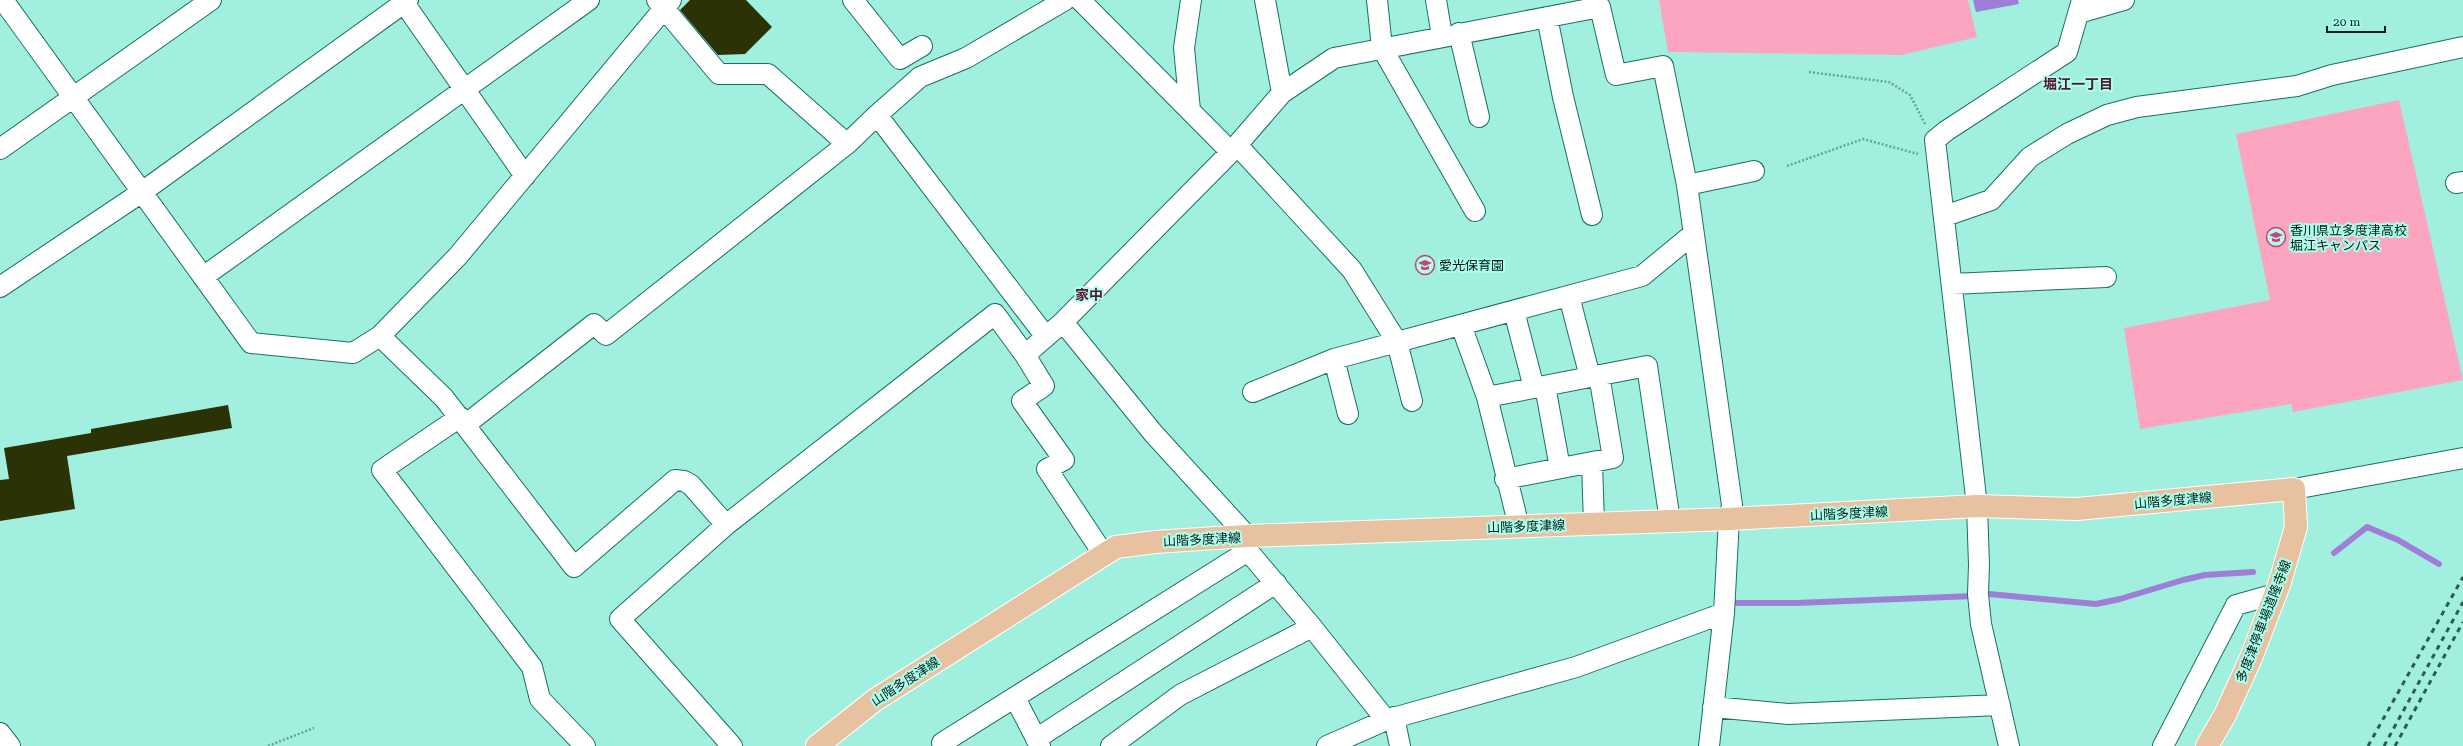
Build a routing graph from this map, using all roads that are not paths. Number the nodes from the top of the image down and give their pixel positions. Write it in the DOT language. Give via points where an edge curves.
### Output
graph roads {
  1 [pos="210,0"];
  2 [pos="589,0"];
  3 [pos="853,0"];
  4 [pos="1065,0"];
  5 [pos="1080,0"];
  6 [pos="1191,0"];
  7 [pos="1265,0"];
  8 [pos="1377,0"];
  9 [pos="1436,0"];
  10 [pos="2124,0"];
  11 [pos="405,1"];
  12 [pos="664,3"];
  13 [pos="6,4"];
  14 [pos="2080,7"];
  15 [pos="1548,17"];
  16 [pos="1451,34"];
  17 [pos="922,46"];
  18 [pos="2463,47"];
  19 [pos="1382,48"];
  20 [pos="464,90"];
  21 [pos="1282,93"];
  22 [pos="74,98"];
  23 [pos="1190,110"];
  24 [pos="877,116"];
  25 [pos="1479,117"];
  26 [pos="847,144"];
  27 [pos="0,149"];
  28 [pos="1234,149"];
  29 [pos="1754,171"];
  30 [pos="525,176"];
  31 [pos="1687,185"];
  32 [pos="142,192"];
  33 [pos="1475,211"];
  34 [pos="1592,215"];
  35 [pos="1945,216"];
  36 [pos="1694,234"];
  37 [pos="203,277"];
  38 [pos="2106,277"];
  39 [pos="1952,284"];
  40 [pos="0,287"];
  41 [pos="1569,296"];
  42 [pos="1514,311"];
  43 [pos="1063,322"];
  44 [pos="1461,325"];
  45 [pos="380,336"];
  46 [pos="1046,337"];
  47 [pos="1397,342"];
  48 [pos="1025,355"];
  49 [pos="1334,359"];
  50 [pos="1595,376"];
  51 [pos="1540,387"];
  52 [pos="1253,392"];
  53 [pos="1487,397"];
  54 [pos="1412,401"];
  55 [pos="1348,414"];
  56 [pos="462,421"];
  57 [pos="2463,458"];
  58 [pos="1592,462"];
  59 [pos="1560,468"];
  60 [pos="1506,479"];
  61 [pos="2294,488"];
  62 [pos="1977,506"];
  63 [pos="1729,519"];
  64 [pos="1670,521"];
  65 [pos="1594,524"];
  66 [pos="726,525"];
  67 [pos="1519,526"];
  68 [pos="1247,544"];
  69 [pos="1104,555"];
  70 [pos="1276,583"];
  71 [pos="2275,594"];
  72 [pos="1724,613"];
  73 [pos="1312,627"];
  74 [pos="1015,698"];
  75 [pos="2000,705"];
  76 [pos="1713,707"];
  77 [pos="1390,719"];
  78 [pos="0,734"];
  79 [pos="942,743"];
  80 [pos="1038,743"];
  81 [pos="10,746"];
  82 [pos="585,746"];
  83 [pos="732,746"];
  84 [pos="817,746"];
  85 [pos="1111,746"];
  86 [pos="1328,746"];
  87 [pos="1400,746"];
  88 [pos="1709,746"];
  89 [pos="2009,746"];
  90 [pos="2163,746"];
  91 [pos="2207,746"];
  1 -- 22 [label="street"];
  2 -- 20 [label="street"];
  3 -- 17 [label="street" via="900,59"];
  4 -- 24 [label="street" via="966,58 920,77"];
  5 -- 23 [label="street"];
  6 -- 23 [label="street" via="1184,48"];
  7 -- 21 [label="street"];
  8 -- 19 [label="street"];
  9 -- 16 [label="street"];
  10 -- 14 [label="street"];
  11 -- 20 [label="street"];
  11 -- 32 [label="street"];
  12 -- 26 [label="street" via="719,74 768,74"];
  12 -- 30 [label="street"];
  13 -- 22 [label="street"];
  14 -- 35 [label="street" via="2067,52 1946,131 1935,146"];
  15 -- 16 [label="street"];
  15 -- 31 [label="street" via="1600,7 1616,75 1663,66"];
  15 -- 34 [label="street" via="1563,97"];
  16 -- 19 [label="street"];
  16 -- 25 [label="street"];
  18 -- 35 [label="street" via="2332,75 2297,86 2137,107 2106,115 2067,134 2030,158 1991,200"];
  19 -- 21 [label="street" via="1334,58"];
  19 -- 33 [label="street"];
  20 -- 30 [label="street"];
  20 -- 37 [label="street"];
  21 -- 28 [label="street"];
  22 -- 27 [label="street"];
  22 -- 32 [label="street"];
  23 -- 28 [label="street"];
  24 -- 26 [label="street"];
  24 -- 46 [label="street"];
  26 -- 56 [label="street" via="606,335 594,324"];
  28 -- 43 [label="street"];
  28 -- 47 [label="street" via="1352,270"];
  29 -- 31 [label="street"];
  30 -- 45 [label="street" via="458,256"];
  31 -- 36 [label="street"];
  32 -- 37 [label="street"];
  32 -- 40 [label="street"];
  35 -- 39 [label="street"];
  36 -- 41 [label="street" via="1642,276"];
  36 -- 63 [label="street" via="1732,505"];
  37 -- 45 [label="street" via="251,343 353,354"];
  38 -- 39 [label="street"];
  39 -- 62 [label="street"];
  41 -- 42 [label="street"];
  41 -- 50 [label="street"];
  42 -- 44 [label="street"];
  42 -- 51 [label="street"];
  43 -- 46 [label="street"];
  43 -- 68 [label="street"];
  44 -- 47 [label="street"];
  44 -- 53 [label="street"];
  45 -- 56 [label="street" via="444,398"];
  46 -- 48 [label="street"];
  47 -- 49 [label="street"];
  47 -- 54 [label="street"];
  48 -- 66 [label="street" via="995,314"];
  48 -- 69 [label="street" via="1044,386 1022,401 1064,460 1047,469"];
  49 -- 52 [label="street"];
  49 -- 55 [label="street"];
  50 -- 51 [label="street"];
  50 -- 58 [label="street" via="1613,458"];
  50 -- 64 [label="street" via="1647,366"];
  51 -- 53 [label="street"];
  51 -- 59 [label="street"];
  53 -- 60 [label="street"];
  56 -- 66 [label="street" via="574,567 675,480 691,485"];
  56 -- 82 [label="street" via="382,470 532,667 540,699"];
  57 -- 61 [label="street"];
  58 -- 59 [label="street"];
  58 -- 65 [label="street"];
  59 -- 60 [label="street"];
  60 -- 67 [label="street"];
  61 -- 62 [label="main road, 山階多度津線" via="2077,509"];
  61 -- 71 [label="main road, 多度津停車場道隆寺線" via="2296,527"];
  62 -- 63 [label="main road, 山階多度津線"];
  62 -- 75 [label="street" via="1981,624"];
  63 -- 64 [label="main road, 山階多度津線"];
  63 -- 72 [label="street"];
  64 -- 65 [label="main road, 山階多度津線"];
  65 -- 67 [label="main road, 山階多度津線"];
  66 -- 83 [label="street" via="620,619"];
  67 -- 68 [label="main road, 山階多度津線"];
  68 -- 69 [label="main road, 山階多度津線" via="1154,542 1116,547"];
  68 -- 70 [label="street"];
  68 -- 74 [label="street"];
  69 -- 84 [label="main road, 山階多度津線" via="875,700"];
  70 -- 73 [label="street"];
  70 -- 80 [label="street"];
  71 -- 90 [label="street" via="2236,605"];
  71 -- 91 [label="main road, 多度津停車場道隆寺線" via="2244,672"];
  72 -- 76 [label="street"];
  72 -- 77 [label="street" via="1576,668"];
  73 -- 77 [label="street"];
  73 -- 85 [label="street" via="1180,695"];
  74 -- 79 [label="street"];
  74 -- 80 [label="street"];
  75 -- 76 [label="street" via="1788,714"];
  75 -- 89 [label="street"];
  76 -- 88 [label="street"];
  77 -- 86 [label="street"];
  77 -- 87 [label="street"];
  78 -- 81 [label="street"];
}
